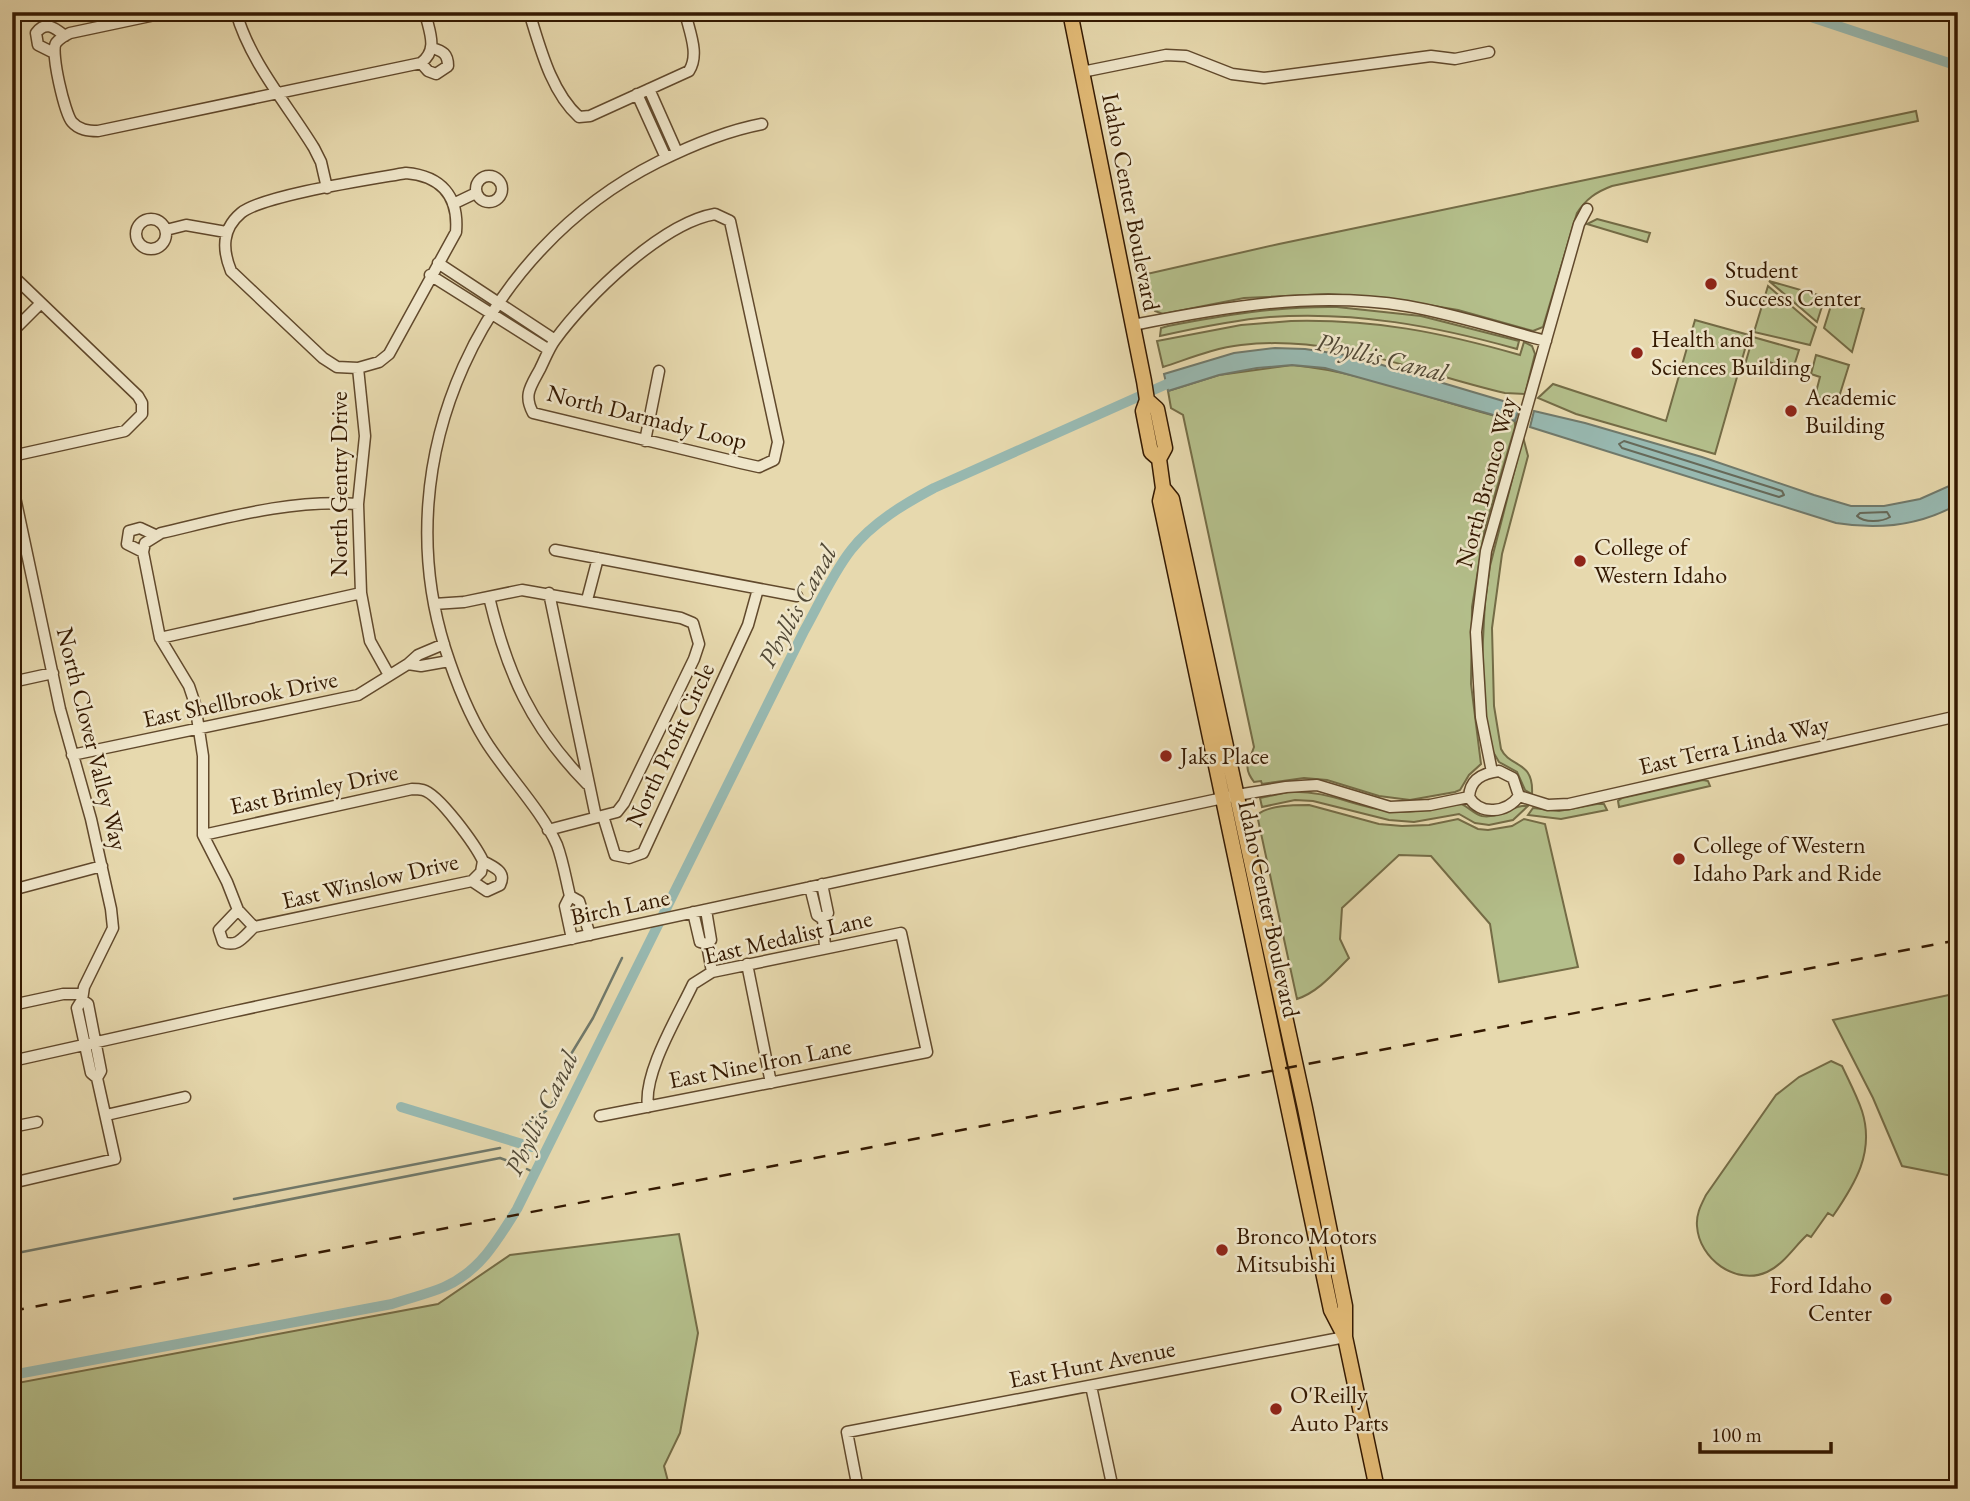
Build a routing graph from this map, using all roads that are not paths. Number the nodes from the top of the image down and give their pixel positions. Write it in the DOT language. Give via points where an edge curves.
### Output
graph roads {
  1 [pos="169,12"];
  2 [pos="236,12"];
  3 [pos="425,12"];
  4 [pos="529,12"];
  5 [pos="685,12"];
  6 [pos="1070,12"];
  7 [pos="65,36"];
  8 [pos="432,48"];
  9 [pos="1489,52"];
  10 [pos="54,53"];
  11 [pos="421,63"];
  12 [pos="1082,72"];
  13 [pos="649,89"];
  14 [pos="278,92"];
  15 [pos="637,94"];
  16 [pos="762,124"];
  17 [pos="677,152"];
  18 [pos="666,158"];
  19 [pos="327,188"];
  20 [pos="476,193"];
  21 [pos="453,204"];
  22 [pos="1587,209"];
  23 [pos="166,230"];
  24 [pos="226,232"];
  25 [pos="438,263"];
  26 [pos="12,275"];
  27 [pos="430,275"];
  28 [pos="497,302"];
  29 [pos="41,303"];
  30 [pos="491,313"];
  31 [pos="1133,325"];
  32 [pos="12,332"];
  33 [pos="555,340"];
  34 [pos="1546,341"];
  35 [pos="549,350"];
  36 [pos="358,368"];
  37 [pos="659,371"];
  38 [pos="645,441"];
  39 [pos="12,456"];
  40 [pos="12,483"];
  41 [pos="1163,488"];
  42 [pos="358,504"];
  43 [pos="155,535"];
  44 [pos="555,550"];
  45 [pos="143,552"];
  46 [pos="598,558"];
  47 [pos="758,589"];
  48 [pos="361,593"];
  49 [pos="549,593"];
  50 [pos="797,596"];
  51 [pos="489,597"];
  52 [pos="587,600"];
  53 [pos="434,604"];
  54 [pos="160,638"];
  55 [pos="444,644"];
  56 [pos="449,661"];
  57 [pos="408,664"];
  58 [pos="53,673"];
  59 [pos="389,675"];
  60 [pos="12,682"];
  61 [pos="1958,716"];
  62 [pos="200,730"];
  63 [pos="72,755"];
  64 [pos="1492,772"];
  65 [pos="588,785"];
  66 [pos="1237,796"];
  67 [pos="1519,796"];
  68 [pos="1469,797"];
  69 [pos="1222,799"];
  70 [pos="599,816"];
  71 [pos="548,830"];
  72 [pos="203,835"];
  73 [pos="483,861"];
  74 [pos="102,866"];
  75 [pos="472,881"];
  76 [pos="822,884"];
  77 [pos="810,887"];
  78 [pos="12,890"];
  79 [pos="570,896"];
  80 [pos="237,910"];
  81 [pos="706,910"];
  82 [pos="693,912"];
  83 [pos="823,919"];
  84 [pos="254,927"];
  85 [pos="590,935"];
  86 [pos="572,939"];
  87 [pos="706,944"];
  88 [pos="825,947"];
  89 [pos="747,964"];
  90 [pos="712,972"];
  91 [pos="82,997"];
  92 [pos="12,1005"];
  93 [pos="90,1044"];
  94 [pos="927,1052"];
  95 [pos="12,1061"];
  96 [pos="771,1083"];
  97 [pos="185,1097"];
  98 [pos="649,1107"];
  99 [pos="106,1115"];
  100 [pos="600,1116"];
  101 [pos="37,1122"];
  102 [pos="12,1127"];
  103 [pos="12,1183"];
  104 [pos="1345,1337"];
  105 [pos="1091,1386"];
  106 [pos="858,1489"];
  107 [pos="1113,1489"];
  108 [pos="1377,1489"];
  1 -- 7 [label="street"];
  2 -- 14 [label="street" via="254,56"];
  3 -- 8 [label="street"];
  4 -- 15 [label="street" via="561,97 579,117 590,117"];
  5 -- 13 [label="street" via="694,63 689,71"];
  6 -- 12 [label="main road, Idaho Center Boulevard"];
  7 -- 10 [label="street"];
  7 -- 10 [label="street" via="46,25 36,33 37,45"];
  8 -- 11 [label="street"];
  8 -- 11 [label="street" via="443,51 447,66 436,74"];
  9 -- 12 [label="street" via="1264,78 1232,74 1186,56 1166,55"];
  10 -- 14 [label="street" via="67,116 84,130 98,131"];
  11 -- 14 [label="street"];
  12 -- 31 [label="main road, Idaho Center Boulevard"];
  13 -- 15 [label="street"];
  13 -- 17 [label="street"];
  14 -- 19 [label="street" via="314,148"];
  15 -- 18 [label="street"];
  16 -- 17 [label="street"];
  17 -- 18 [label="street"];
  18 -- 28 [label="street" via="629,176 586,206 549,239"];
  19 -- 21 [label="street" via="419,174 437,181"];
  19 -- 24 [label="street" via="248,208"];
  20 -- 21 [label="street"];
  21 -- 25 [label="street, North Gentry Drive" via="456,232"];
  22 -- 34 [label="street, North Bronco Way"];
  23 -- 24 [label="street" via="186,225"];
  24 -- 36 [label="street" via="225,257 231,271 323,358 337,367"];
  25 -- 27 [label="street, North Gentry Drive"];
  25 -- 28 [label="street"];
  26 -- 29 [label="street"];
  27 -- 30 [label="street"];
  27 -- 36 [label="street, North Gentry Drive" via="389,354"];
  28 -- 30 [label="street"];
  28 -- 33 [label="street"];
  29 -- 32 [label="street"];
  29 -- 39 [label="street" via="138,396 142,414 125,431"];
  30 -- 35 [label="street"];
  30 -- 53 [label="street" via="468,354 435,459 428,525"];
  31 -- 34 [label="street" via="1244,304 1358,301 1454,316"];
  31 -- 41 [label="main road, Idaho Center Boulevard" via="1147,400 1143,411"];
  33 -- 35 [label="street, North Darmady Loop"];
  33 -- 38 [label="street, North Darmady Loop" via="615,274 659,240 705,215 715,214 730,222 778,451 774,460 760,467"];
  34 -- 64 [label="street, North Bronco Way" via="1486,551 1476,632 1481,717"];
  35 -- 38 [label="street, North Darmady Loop" via="529,392 527,403 533,413"];
  36 -- 42 [label="street, North Gentry Drive" via="365,436"];
  37 -- 38 [label="street"];
  40 -- 58 [label="street, North Clover Valley Way"];
  41 -- 66 [label="main road, Idaho Center Boulevard" via="1172,499"];
  41 -- 69 [label="main road, Idaho Center Boulevard" via="1160,501"];
  42 -- 43 [label="street" via="287,505"];
  42 -- 48 [label="street, North Gentry Drive"];
  43 -- 45 [label="street" via="145,543"];
  43 -- 45 [label="street" via="140,528 129,531 127,544"];
  44 -- 46 [label="street"];
  45 -- 54 [label="street"];
  46 -- 47 [label="street"];
  46 -- 52 [label="street"];
  47 -- 50 [label="street"];
  47 -- 70 [label="street, North Profit Circle" via="748,625 643,853 629,858 615,855"];
  48 -- 54 [label="street"];
  48 -- 59 [label="street, North Gentry Drive" via="370,641"];
  49 -- 51 [label="street" via="523,590"];
  49 -- 52 [label="street"];
  49 -- 65 [label="street"];
  51 -- 53 [label="street"];
  51 -- 65 [label="street" via="505,656 541,731"];
  52 -- 70 [label="street" via="681,618 693,623 699,644 624,803 617,812"];
  53 -- 55 [label="street"];
  54 -- 62 [label="street" via="189,686"];
  55 -- 56 [label="street"];
  55 -- 57 [label="street, East Shellbrook Drive"];
  56 -- 57 [label="street, East Shellbrook Drive"];
  56 -- 71 [label="street" via="484,740"];
  57 -- 59 [label="street, East Shellbrook Drive"];
  58 -- 60 [label="street"];
  58 -- 63 [label="street, North Clover Valley Way"];
  59 -- 62 [label="street, East Shellbrook Drive" via="358,695"];
  61 -- 67 [label="street, East Terra Linda Way" via="1569,804 1548,805"];
  62 -- 63 [label="street, East Shellbrook Drive"];
  62 -- 72 [label="street"];
  63 -- 74 [label="street, North Clover Valley Way"];
  64 -- 67 [label="street" via="1513,778"];
  64 -- 68 [label="street" via="1476,779"];
  65 -- 70 [label="street"];
  66 -- 68 [label="street" via="1317,785 1390,807"];
  66 -- 69 [label="street, Birch Lane"];
  66 -- 104 [label="main road, Idaho Center Boulevard" via="1343,1293"];
  67 -- 68 [label="street" via="1506,807 1488,810 1475,806"];
  69 -- 76 [label="street, Birch Lane"];
  69 -- 104 [label="main road, Idaho Center Boulevard" via="1331,1310"];
  70 -- 71 [label="street"];
  71 -- 79 [label="street"];
  72 -- 73 [label="street, East Brimley Drive" via="412,789 425,790"];
  72 -- 80 [label="street"];
  73 -- 75 [label="street, East Winslow Drive" via="481,872"];
  73 -- 75 [label="street" via="501,872 500,885 487,891"];
  74 -- 78 [label="street"];
  74 -- 91 [label="street, North Clover Valley Way" via="113,928"];
  75 -- 84 [label="street, East Winslow Drive"];
  76 -- 77 [label="street, Birch Lane"];
  76 -- 83 [label="street" via="828,914"];
  77 -- 81 [label="street, Birch Lane"];
  77 -- 83 [label="street" via="817,915"];
  79 -- 85 [label="street" via="579,901"];
  79 -- 86 [label="street" via="565,905"];
  80 -- 84 [label="street"];
  80 -- 84 [label="street, East Winslow Drive" via="219,930 223,942 239,942"];
  81 -- 82 [label="street, Birch Lane"];
  81 -- 87 [label="street" via="711,940"];
  82 -- 85 [label="street, Birch Lane"];
  82 -- 87 [label="street" via="701,942"];
  83 -- 88 [label="street"];
  85 -- 86 [label="street, Birch Lane"];
  86 -- 93 [label="street, Birch Lane"];
  87 -- 90 [label="street"];
  88 -- 89 [label="street, East Medalist Lane"];
  88 -- 94 [label="street, East Medalist Lane" via="901,933"];
  89 -- 90 [label="street, East Medalist Lane"];
  89 -- 96 [label="street"];
  90 -- 98 [label="street, East Medalist Lane" via="693,984 650,1077"];
  91 -- 92 [label="street" via="63,994"];
  91 -- 93 [label="street" via="88,1004"];
  93 -- 95 [label="street, Birch Lane"];
  93 -- 99 [label="street" via="101,1071 97,1078"];
  94 -- 96 [label="street, East Nine Iron Lane"];
  96 -- 98 [label="street, East Nine Iron Lane"];
  97 -- 99 [label="street"];
  98 -- 100 [label="street, East Nine Iron Lane"];
  99 -- 103 [label="street" via="115,1159"];
  101 -- 102 [label="street"];
  104 -- 105 [label="street, East Hunt Avenue"];
  104 -- 108 [label="main road, Idaho Center Boulevard"];
  105 -- 106 [label="street, East Hunt Avenue" via="847,1432"];
  105 -- 107 [label="street"];
}
